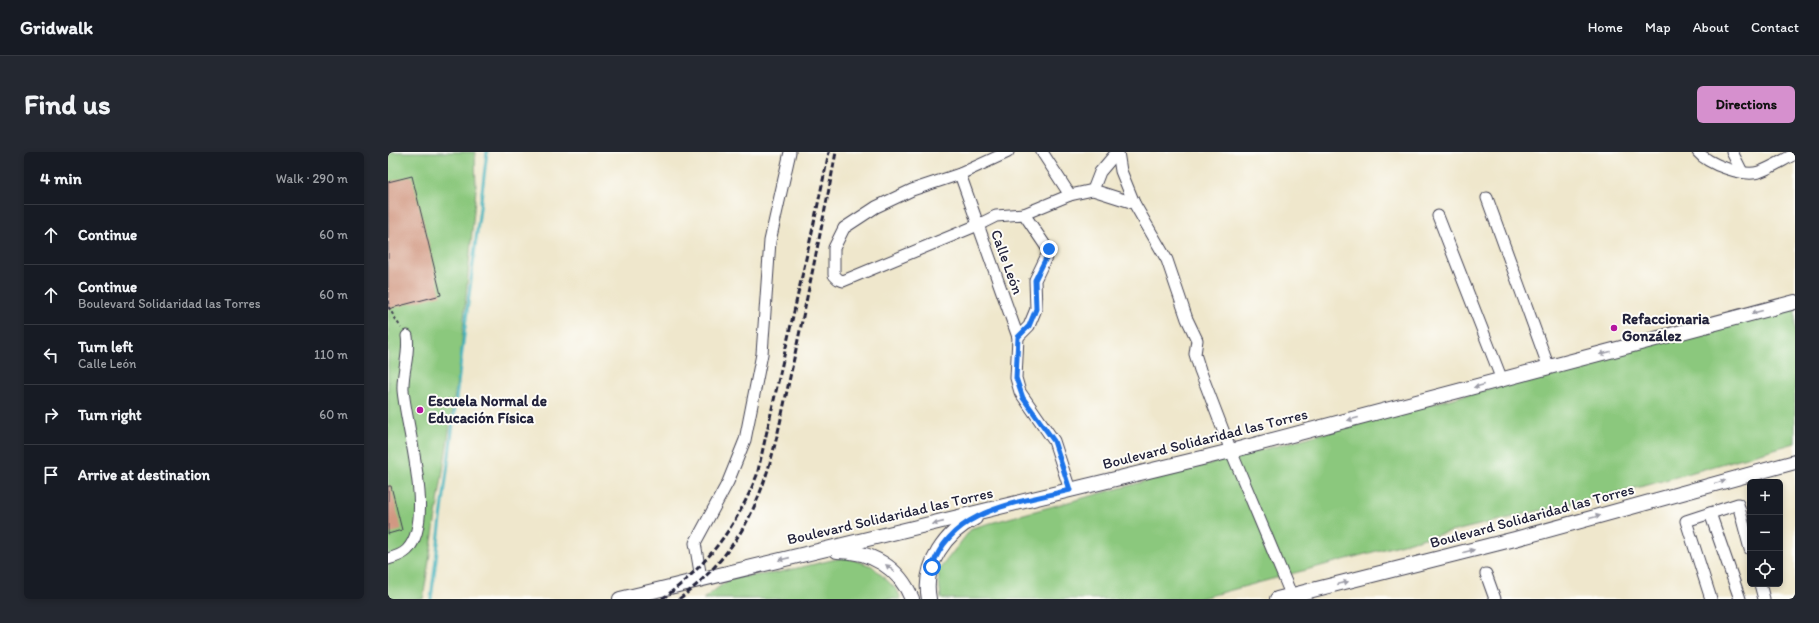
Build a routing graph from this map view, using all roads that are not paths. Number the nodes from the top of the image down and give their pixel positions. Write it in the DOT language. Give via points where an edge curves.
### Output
graph roads {
  1 [pos="790,152"];
  2 [pos="1008,152"];
  3 [pos="1042,152"];
  4 [pos="1117,152"];
  5 [pos="1698,152"];
  6 [pos="1732,152"];
  7 [pos="1795,154"];
  8 [pos="1742,172"];
  9 [pos="960,174"];
  10 [pos="1093,190"];
  11 [pos="1070,195"];
  12 [pos="1487,198"];
  13 [pos="1134,203"];
  14 [pos="1024,214"];
  15 [pos="1438,216"];
  16 [pos="978,225"];
  17 [pos="1795,302"];
  18 [pos="406,336"];
  19 [pos="1018,337"];
  20 [pos="1549,368"];
  21 [pos="1502,380"];
  22 [pos="1231,451"];
  23 [pos="1795,462"];
  24 [pos="1070,490"];
  25 [pos="990,510"];
  26 [pos="1710,513"];
  27 [pos="1747,538"];
  28 [pos="806,554"];
  29 [pos="388,559"];
  30 [pos="1486,574"];
  31 [pos="701,578"];
  32 [pos="1761,587"];
  33 [pos="1292,597"];
  34 [pos="620,599"];
  35 [pos="912,599"];
  36 [pos="929,599"];
  37 [pos="1277,599"];
  38 [pos="1495,599"];
  39 [pos="1711,599"];
  40 [pos="1740,599"];
  41 [pos="1764,599"];
  1 -- 31 [label="street" via="770,241 762,354 745,440 728,482 695,543"];
  2 -- 9 [label="street"];
  3 -- 11 [label="street"];
  4 -- 10 [label="street" via="1100,172"];
  4 -- 13 [label="street" via="1121,171"];
  5 -- 8 [label="street" via="1711,163"];
  6 -- 8 [label="street"];
  7 -- 8 [label="street" via="1758,172"];
  9 -- 16 [label="street, Calle León"];
  9 -- 16 [label="street" via="912,190 876,207 844,228 835,243 834,275 840,281"];
  10 -- 11 [label="street"];
  10 -- 13 [label="street"];
  11 -- 14 [label="street"];
  12 -- 20 [label="street"];
  13 -- 22 [label="street" via="1167,260 1197,340 1196,354 1200,370"];
  14 -- 16 [label="street" via="996,216"];
  14 -- 19 [label="street" via="1049,252 1035,280 1036,309 1029,326"];
  15 -- 21 [label="street"];
  16 -- 19 [label="street, Calle León"];
  17 -- 20 [label="main road, Boulevard Solidaridad las Torres, one-way"];
  18 -- 29 [label="street" via="408,357 403,390 414,452 420,521 413,542 407,550"];
  19 -- 24 [label="street, Calle León" via="1016,378 1020,392 1054,441"];
  20 -- 21 [label="main road, Boulevard Solidaridad las Torres"];
  21 -- 22 [label="main road, Boulevard Solidaridad las Torres, one-way"];
  22 -- 24 [label="main road, Boulevard Solidaridad las Torres"];
  22 -- 33 [label="street"];
  33 -- 23 [label="main road, Boulevard Solidaridad las Torres, one-way"];
  24 -- 25 [label="main road, Boulevard Solidaridad las Torres"];
  25 -- 28 [label="main road, Boulevard Solidaridad las Torres, one-way"];
  25 -- 36 [label="main road" via="960,527 940,548 930,578"];
  26 -- 27 [label="street" via="1738,504"];
  26 -- 39 [label="street" via="1686,520"];
  26 -- 40 [label="street"];
  28 -- 31 [label="main road, Boulevard Solidaridad las Torres, one-way"];
  35 -- 28 [label="main road, one-way" via="898,575 890,567 871,557 851,552"];
  30 -- 38 [label="street"];
  31 -- 34 [label="main road, Boulevard Solidaridad las Torres"];
  32 -- 41 [label="street"];
  33 -- 37 [label="main road, Boulevard Solidaridad las Torres"];
}
